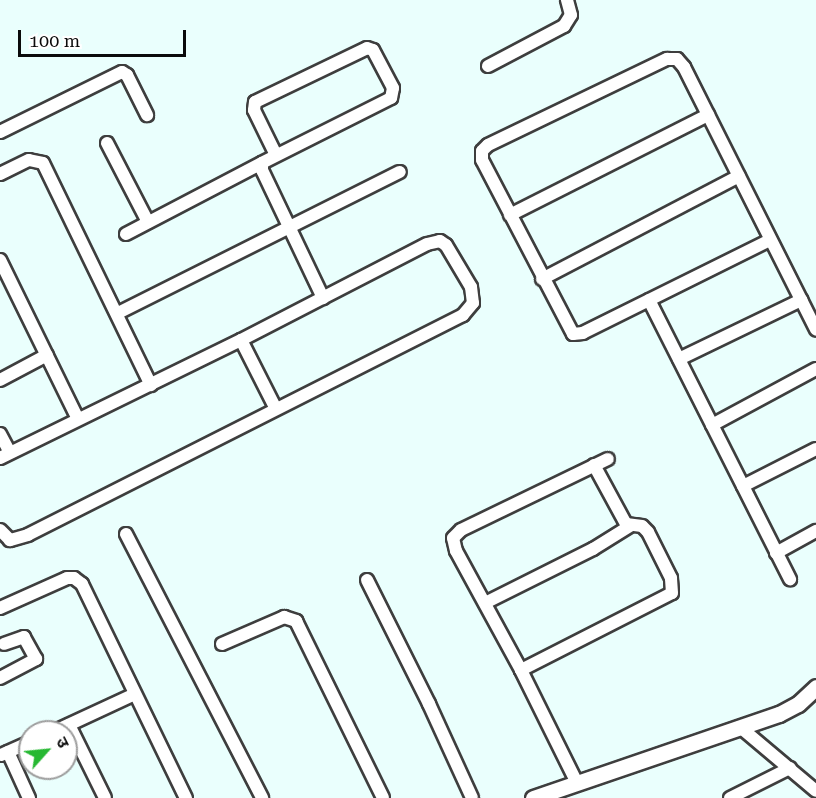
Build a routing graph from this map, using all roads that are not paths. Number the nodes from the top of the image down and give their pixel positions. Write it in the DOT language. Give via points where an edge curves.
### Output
graph roads {
  1 [pos="567,0"];
  2 [pos="488,66"];
  3 [pos="147,115"];
  4 [pos="708,115"];
  5 [pos="0,132"];
  6 [pos="106,142"];
  7 [pos="276,155"];
  8 [pos="262,164"];
  9 [pos="400,171"];
  10 [pos="0,174"];
  11 [pos="739,176"];
  12 [pos="510,215"];
  13 [pos="148,222"];
  14 [pos="288,225"];
  15 [pos="126,234"];
  16 [pos="770,240"];
  17 [pos="0,260"];
  18 [pos="542,279"];
  19 [pos="323,298"];
  20 [pos="649,300"];
  21 [pos="801,300"];
  22 [pos="118,313"];
  23 [pos="816,330"];
  24 [pos="241,340"];
  25 [pos="47,355"];
  26 [pos="679,359"];
  27 [pos="816,369"];
  28 [pos="0,380"];
  29 [pos="151,385"];
  30 [pos="276,409"];
  31 [pos="78,419"];
  32 [pos="712,425"];
  33 [pos="0,434"];
  34 [pos="816,449"];
  35 [pos="5,456"];
  36 [pos="608,459"];
  37 [pos="594,465"];
  38 [pos="743,486"];
  39 [pos="630,526"];
  40 [pos="0,530"];
  41 [pos="816,531"];
  42 [pos="126,534"];
  43 [pos="776,553"];
  44 [pos="789,579"];
  45 [pos="367,580"];
  46 [pos="485,603"];
  47 [pos="0,608"];
  48 [pos="1,641"];
  49 [pos="222,644"];
  50 [pos="521,669"];
  51 [pos="0,678"];
  52 [pos="816,687"];
  53 [pos="135,694"];
  54 [pos="78,721"];
  55 [pos="740,727"];
  56 [pos="78,743"];
  57 [pos="18,748"];
  58 [pos="4,754"];
  59 [pos="790,768"];
  60 [pos="577,783"];
  61 [pos="816,791"];
  62 [pos="30,798"];
  63 [pos="105,798"];
  64 [pos="186,798"];
  65 [pos="262,798"];
  66 [pos="382,798"];
  67 [pos="472,798"];
  68 [pos="533,798"];
  69 [pos="730,798"];
  1 -- 2 [label="street" via="571,15 564,26"];
  3 -- 5 [label="street" via="122,72"];
  4 -- 11 [label="street"];
  4 -- 12 [label="street"];
  4 -- 12 [label="street" via="681,62 673,57 488,145 482,150 482,160"];
  6 -- 13 [label="street"];
  7 -- 7 [label="street" via="254,110 255,102 367,48 373,50 393,88 391,98"];
  7 -- 8 [label="street"];
  8 -- 13 [label="street"];
  8 -- 14 [label="street"];
  9 -- 14 [label="street"];
  10 -- 22 [label="street" via="29,160 43,163"];
  11 -- 16 [label="street"];
  11 -- 18 [label="street"];
  12 -- 18 [label="street"];
  13 -- 15 [label="street"];
  14 -- 19 [label="street"];
  14 -- 22 [label="street"];
  16 -- 20 [label="street"];
  16 -- 21 [label="street"];
  17 -- 25 [label="street"];
  18 -- 20 [label="street" via="573,334 584,333"];
  19 -- 24 [label="street"];
  19 -- 30 [label="street" via="440,241 450,250 471,287 473,303 463,315"];
  20 -- 26 [label="street"];
  21 -- 23 [label="street"];
  21 -- 26 [label="street"];
  22 -- 29 [label="street"];
  24 -- 29 [label="street"];
  24 -- 30 [label="street"];
  25 -- 28 [label="street"];
  25 -- 31 [label="street"];
  26 -- 32 [label="street"];
  27 -- 32 [label="street"];
  29 -- 31 [label="street"];
  30 -- 40 [label="street" via="28,535 10,540"];
  31 -- 35 [label="street"];
  32 -- 38 [label="street"];
  33 -- 35 [label="street"];
  34 -- 38 [label="street"];
  36 -- 37 [label="street"];
  37 -- 39 [label="street"];
  37 -- 46 [label="street" via="456,533 453,544"];
  38 -- 43 [label="street"];
  39 -- 46 [label="street"];
  39 -- 50 [label="street" via="642,526 648,532 671,578 672,593"];
  41 -- 43 [label="street"];
  42 -- 65 [label="street"];
  43 -- 44 [label="street"];
  45 -- 67 [label="street"];
  46 -- 50 [label="street"];
  47 -- 53 [label="street" via="74,578 82,584"];
  48 -- 51 [label="street" via="24,637 36,660"];
  49 -- 66 [label="street" via="284,616 296,621"];
  50 -- 60 [label="street"];
  52 -- 55 [label="street" via="791,708"];
  53 -- 54 [label="street"];
  53 -- 64 [label="street"];
  55 -- 59 [label="street"];
  55 -- 60 [label="street"];
  56 -- 63 [label="street"];
  57 -- 58 [label="street"];
  58 -- 62 [label="street"];
  59 -- 61 [label="street"];
  59 -- 69 [label="street"];
  60 -- 68 [label="street"];
}
